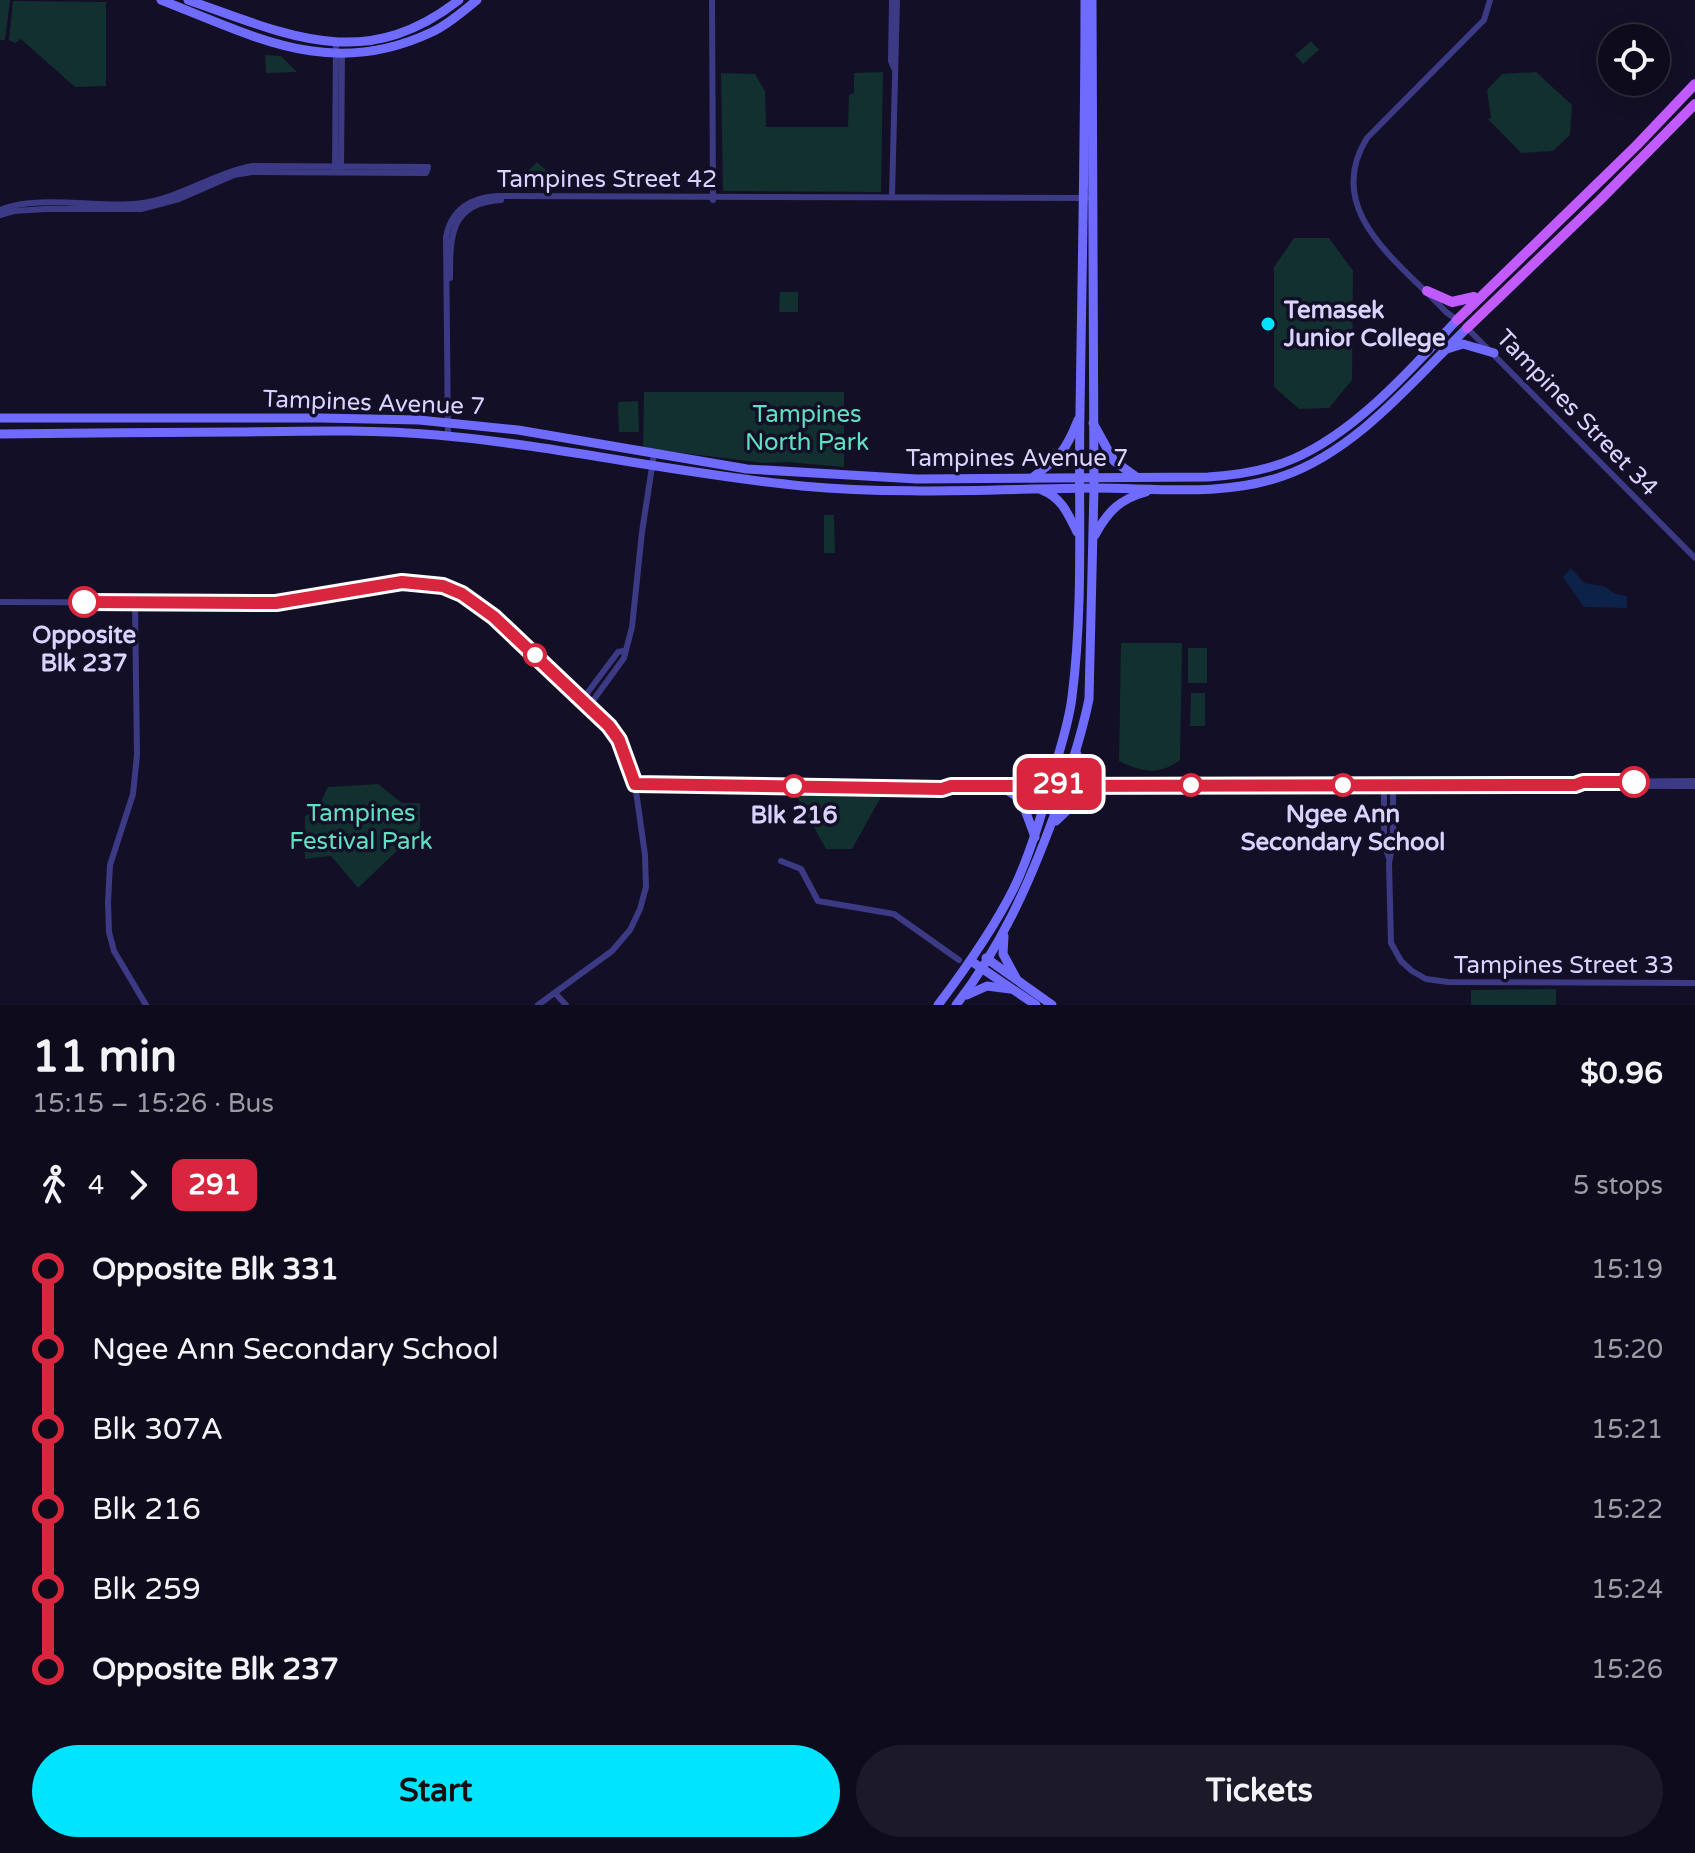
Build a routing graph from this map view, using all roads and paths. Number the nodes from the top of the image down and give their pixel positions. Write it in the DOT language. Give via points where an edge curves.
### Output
graph roads {
  1 [pos="161,0"];
  2 [pos="188,0"];
  3 [pos="459,0"];
  4 [pos="477,0"];
  5 [pos="712,0"];
  6 [pos="894,0"];
  7 [pos="1085,0"];
  8 [pos="1092,0"];
  9 [pos="1490,0"];
  10 [pos="339,42"];
  11 [pos="339,54"];
  12 [pos="1695,84"];
  13 [pos="1695,104"];
  14 [pos="338,170"];
  15 [pos="892,196"];
  16 [pos="1088,198"];
  17 [pos="713,199"];
  18 [pos="0,213"];
  19 [pos="1427,291"];
  20 [pos="1482,292"];
  21 [pos="1457,320"];
  22 [pos="1467,328"];
  23 [pos="1444,350"];
  24 [pos="1494,353"];
  25 [pos="1080,414"];
  26 [pos="0,418"];
  27 [pos="449,422"];
  28 [pos="1092,422"];
  29 [pos="0,434"];
  30 [pos="448,437"];
  31 [pos="654,454"];
  32 [pos="653,466"];
  33 [pos="1081,476"];
  34 [pos="1094,476"];
  35 [pos="1032,478"];
  36 [pos="1138,478"];
  37 [pos="1094,488"];
  38 [pos="1040,489"];
  39 [pos="1081,489"];
  40 [pos="1156,489"];
  41 [pos="1079,535"];
  42 [pos="1093,538"];
  43 [pos="1695,558"];
  44 [pos="0,602"];
  45 [pos="135,603"];
  46 [pos="623,651"];
  47 [pos="582,700"];
  48 [pos="589,706"];
  49 [pos="1076,752"];
  50 [pos="1059,754"];
  51 [pos="635,784"];
  52 [pos="1051,784"];
  53 [pos="1065,784"];
  54 [pos="1695,784"];
  55 [pos="1106,785"];
  56 [pos="1384,785"];
  57 [pos="1393,785"];
  58 [pos="1001,786"];
  59 [pos="1049,830"];
  60 [pos="1035,837"];
  61 [pos="1389,858"];
  62 [pos="781,861"];
  63 [pos="1005,932"];
  64 [pos="974,956"];
  65 [pos="959,960"];
  66 [pos="986,964"];
  67 [pos="1695,983"];
  68 [pos="1016,985"];
  69 [pos="555,993"];
  70 [pos="958,1002"];
  71 [pos="146,1005"];
  72 [pos="538,1005"];
  73 [pos="566,1005"];
  74 [pos="938,1005"];
  75 [pos="1036,1005"];
  76 [pos="1052,1005"];
  1 -- 11 [label="main road" via="285,47"];
  2 -- 10 [label="main road" via="288,36"];
  3 -- 10 [label="main road" via="415,27"];
  4 -- 11 [label="main road" via="426,35 375,51"];
  5 -- 17 [label="street"];
  6 -- 15 [label="street"];
  7 -- 16 [label="main road"];
  8 -- 16 [label="main road"];
  9 -- 19 [label="street, Tampines Street 34" via="1484,20 1372,132 1357,161 1355,196 1366,227"];
  10 -- 11 [label="street"];
  11 -- 14 [label="street"];
  12 -- 20 [label="main road, Tampines Avenue 7"];
  13 -- 22 [label="main road, Tampines Avenue 7"];
  14 -- 14 [label="street" via="428,169 426,173"];
  14 -- 18 [label="street" via="252,172 136,204 21,204"];
  15 -- 16 [label="street, Tampines Street 42"];
  15 -- 17 [label="street, Tampines Street 42"];
  16 -- 25 [label="main road"];
  16 -- 28 [label="main road"];
  17 -- 27 [label="street, Tampines Street 42" via="498,196 473,200 456,213 447,228 445,251"];
  19 -- 20 [label="main road" via="1452,302"];
  19 -- 21 [label="street, Tampines Street 34"];
  20 -- 21 [label="main road, Tampines Avenue 7"];
  21 -- 22 [label="street, Tampines Street 34"];
  21 -- 36 [label="main road, Tampines Avenue 7" via="1359,416 1305,453 1234,475"];
  22 -- 23 [label="main road, Tampines Avenue 7"];
  22 -- 24 [label="street, Tampines Street 34"];
  23 -- 24 [label="main road" via="1463,344"];
  23 -- 40 [label="main road, Tampines Avenue 7" via="1369,424 1308,466 1246,486"];
  24 -- 43 [label="street, Tampines Street 34"];
  25 -- 33 [label="main road"];
  25 -- 35 [label="main road" via="1064,451"];
  26 -- 27 [label="main road, Tampines Avenue 7"];
  27 -- 30 [label="street, Tampines Street 42"];
  27 -- 31 [label="main road, Tampines Avenue 7"];
  28 -- 34 [label="main road"];
  28 -- 36 [label="main road" via="1114,461"];
  29 -- 30 [label="main road, Tampines Avenue 7" via="293,431"];
  30 -- 32 [label="main road, Tampines Avenue 7"];
  31 -- 32 [label="street"];
  31 -- 35 [label="main road, Tampines Avenue 7" via="747,469"];
  32 -- 38 [label="main road, Tampines Avenue 7" via="815,487"];
  32 -- 46 [label="street" via="634,616"];
  33 -- 34 [label="main road, Tampines Avenue 7"];
  33 -- 35 [label="main road, Tampines Avenue 7"];
  33 -- 39 [label="main road"];
  34 -- 36 [label="main road, Tampines Avenue 7"];
  34 -- 37 [label="main road"];
  37 -- 39 [label="main road, Tampines Avenue 7"];
  37 -- 40 [label="main road, Tampines Avenue 7"];
  37 -- 42 [label="main road"];
  38 -- 39 [label="main road, Tampines Avenue 7"];
  38 -- 41 [label="main road" via="1055,496"];
  39 -- 41 [label="main road"];
  40 -- 42 [label="main road" via="1121,500"];
  41 -- 50 [label="main road" via="1072,698"];
  42 -- 49 [label="main road" via="1089,699"];
  44 -- 45 [label="street"];
  45 -- 47 [label="street" via="276,603 402,582 443,586 494,617"];
  45 -- 71 [label="street" via="136,766 133,794 110,865 108,902 114,951"];
  46 -- 47 [label="street"];
  46 -- 48 [label="street" via="624,658"];
  47 -- 48 [label="street"];
  48 -- 51 [label="street" via="619,740"];
  49 -- 53 [label="main road"];
  49 -- 55 [label="main road" via="1084,772"];
  50 -- 52 [label="main road"];
  50 -- 58 [label="main road" via="1040,774"];
  51 -- 58 [label="street"];
  51 -- 69 [label="street" via="647,871 640,909 612,951"];
  52 -- 53 [label="street"];
  52 -- 58 [label="street"];
  52 -- 60 [label="main road"];
  53 -- 55 [label="street"];
  53 -- 59 [label="main road"];
  54 -- 57 [label="street"];
  55 -- 56 [label="street"];
  55 -- 59 [label="main road" via="1078,800"];
  56 -- 57 [label="street"];
  56 -- 61 [label="street, Tampines Street 33"];
  57 -- 61 [label="street, Tampines Street 33"];
  58 -- 60 [label="main road" via="1021,799"];
  59 -- 63 [label="main road"];
  60 -- 64 [label="main road" via="1015,886"];
  61 -- 67 [label="street, Tampines Street 33" via="1391,943 1405,966 1426,979"];
  62 -- 65 [label="street" via="801,869 818,901 894,914"];
  63 -- 66 [label="main road"];
  63 -- 68 [label="main road" via="1003,954"];
  64 -- 66 [label="main road"];
  64 -- 74 [label="main road"];
  66 -- 68 [label="main road"];
  66 -- 70 [label="main road"];
  68 -- 70 [label="main road" via="987,986"];
  68 -- 75 [label="main road"];
  68 -- 76 [label="main road"];
  69 -- 72 [label="street"];
  69 -- 73 [label="street"];
}
